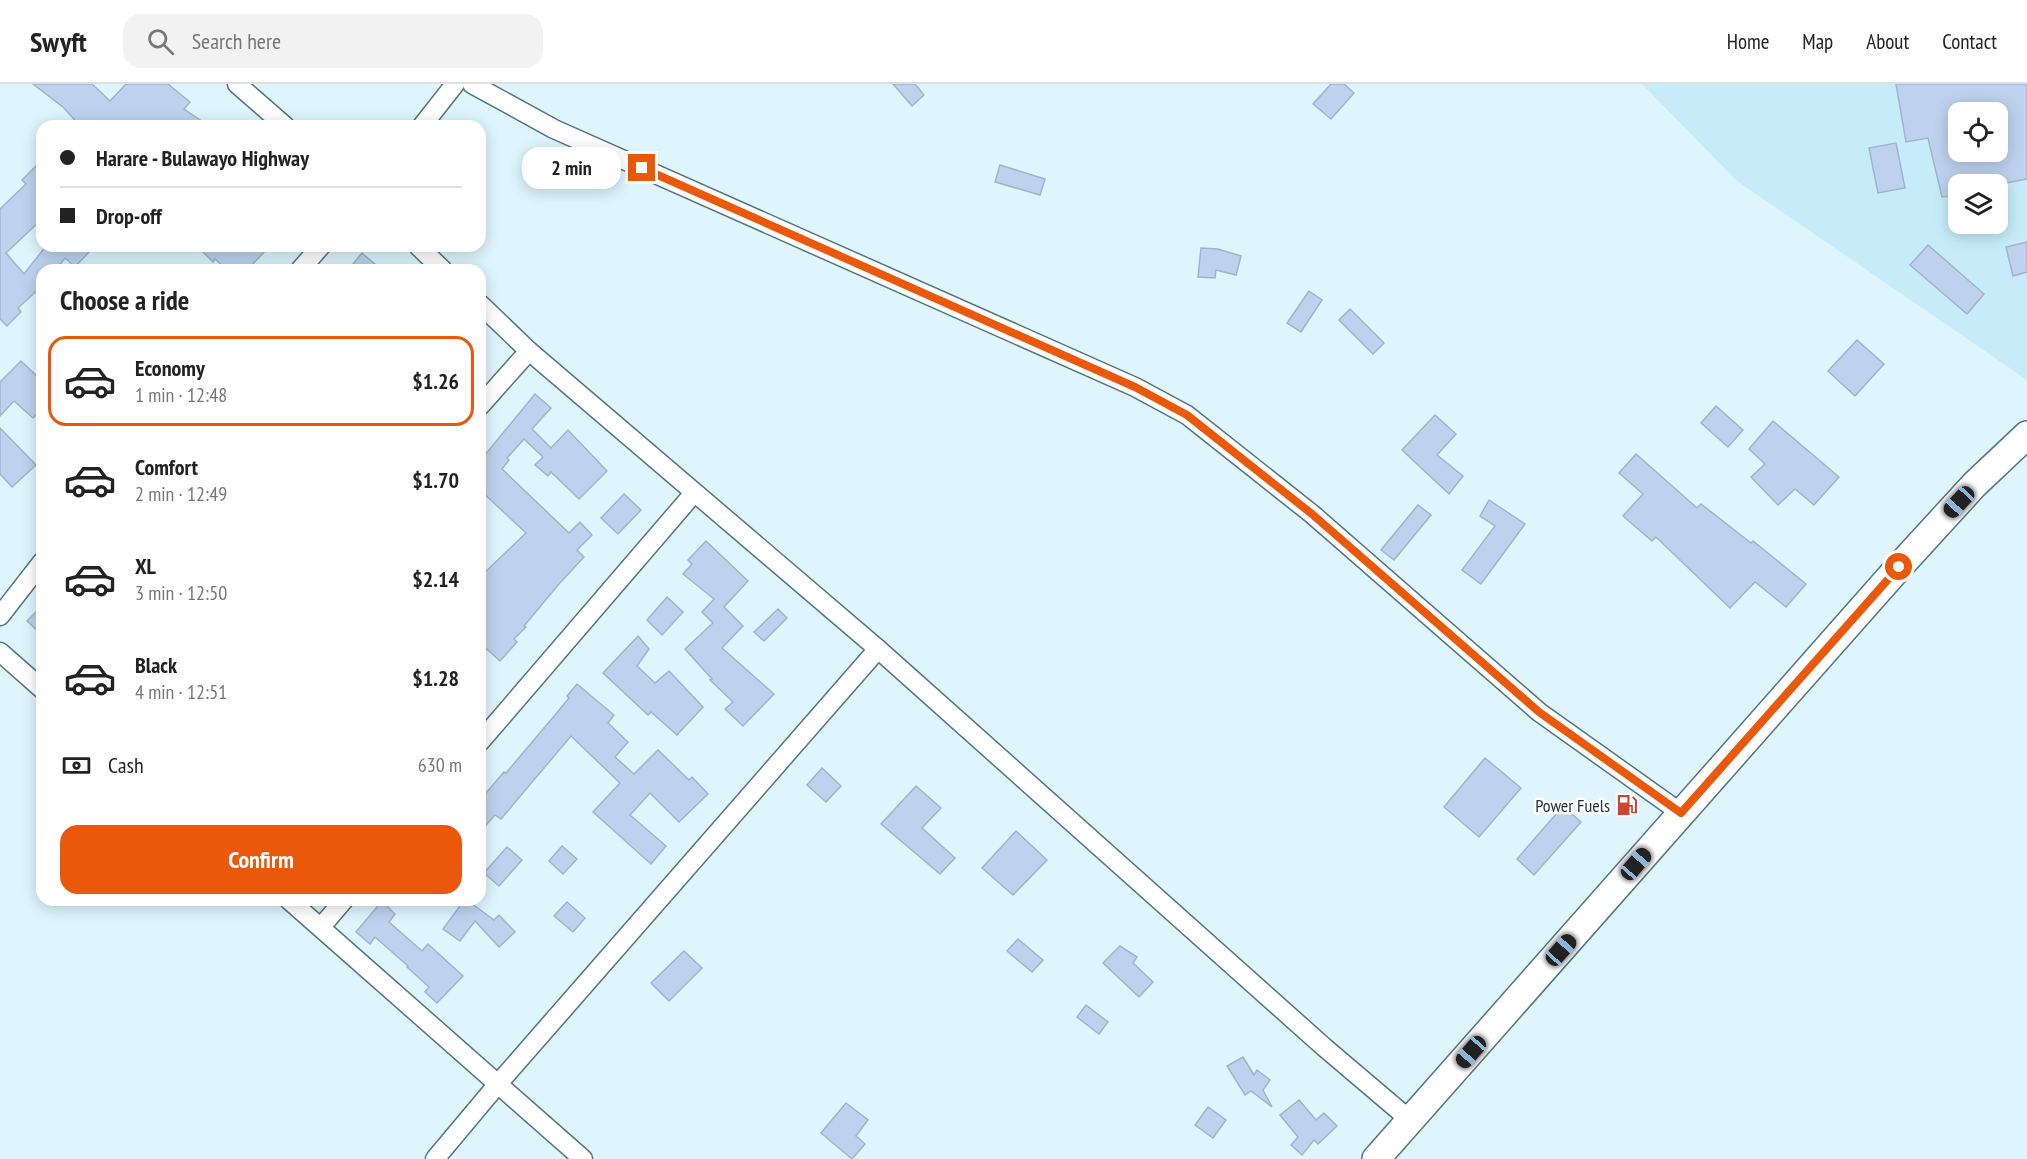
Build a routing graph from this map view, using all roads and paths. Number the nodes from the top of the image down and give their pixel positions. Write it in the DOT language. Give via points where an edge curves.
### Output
graph roads {
  1 [pos="237,84"];
  2 [pos="455,84"];
  3 [pos="472,84"];
  4 [pos="278,120"];
  5 [pos="427,120"];
  6 [pos="316,252"];
  7 [pos="424,252"];
  8 [pos="305,264"];
  9 [pos="437,264"];
  10 [pos="486,310"];
  11 [pos="529,351"];
  12 [pos="486,399"];
  13 [pos="2027,435"];
  14 [pos="694,493"];
  15 [pos="36,570"];
  16 [pos="0,616"];
  17 [pos="878,649"];
  18 [pos="0,652"];
  19 [pos="36,684"];
  20 [pos="486,735"];
  21 [pos="1681,813"];
  22 [pos="296,906"];
  23 [pos="339,906"];
  24 [pos="321,927"];
  25 [pos="497,1085"];
  26 [pos="1410,1120"];
  27 [pos="435,1159"];
  28 [pos="583,1159"];
  29 [pos="1376,1159"];
  1 -- 4 [label="street"];
  2 -- 5 [label="street"];
  3 -- 21 [label="street" via="554,129 1135,387 1187,415 1312,514 1539,712"];
  6 -- 8 [label="street"];
  7 -- 9 [label="street"];
  10 -- 11 [label="street"];
  11 -- 12 [label="street"];
  11 -- 14 [label="street"];
  13 -- 21 [label="highway" via="1974,485"];
  14 -- 17 [label="street"];
  14 -- 20 [label="street"];
  15 -- 16 [label="street"];
  17 -- 25 [label="street"];
  17 -- 26 [label="street"];
  18 -- 19 [label="street"];
  21 -- 26 [label="highway"];
  22 -- 24 [label="street"];
  23 -- 24 [label="street"];
  24 -- 25 [label="street"];
  25 -- 27 [label="street"];
  25 -- 28 [label="street"];
  26 -- 29 [label="highway"];
}
